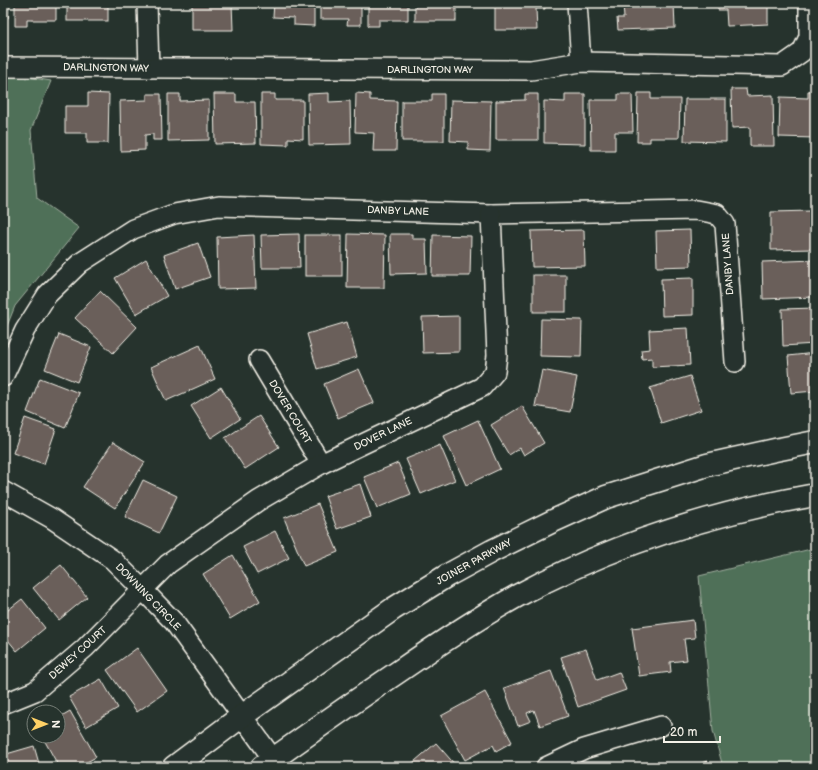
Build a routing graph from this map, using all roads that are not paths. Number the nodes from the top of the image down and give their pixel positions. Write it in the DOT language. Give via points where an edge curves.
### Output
graph roads {
  1 [pos="147,3"];
  2 [pos="577,3"];
  3 [pos="809,3"];
  4 [pos="581,62"];
  5 [pos="3,67"];
  6 [pos="149,68"];
  7 [pos="491,214"];
  8 [pos="259,360"];
  9 [pos="735,362"];
  10 [pos="3,376"];
  11 [pos="815,442"];
  12 [pos="321,464"];
  13 [pos="3,491"];
  14 [pos="815,495"];
  15 [pos="143,590"];
  16 [pos="3,704"];
  17 [pos="242,716"];
  18 [pos="661,726"];
  19 [pos="268,763"];
  20 [pos="174,767"];
  21 [pos="546,767"];
  1 -- 6 [label="street"];
  2 -- 4 [label="street"];
  3 -- 4 [label="street, DARLINGTON WAY" via="809,37 802,52 782,66"];
  4 -- 6 [label="street, DARLINGTON WAY" via="531,70"];
  5 -- 6 [label="street, DARLINGTON WAY"];
  7 -- 9 [label="street, DANBY LANE" via="696,210 717,214 725,224"];
  7 -- 10 [label="street, DANBY LANE" via="219,206 174,214 133,229 80,263 47,295 25,330"];
  7 -- 12 [label="street, DOVER LANE" via="497,356 495,372 482,387"];
  8 -- 12 [label="street, DOVER COURT"];
  11 -- 17 [label="main road, JOINER PARKWAY" via="687,471 606,497 553,521 448,575 393,609"];
  12 -- 15 [label="street, DOVER LANE" via="258,501 168,564"];
  13 -- 15 [label="street, DOWNING CIRCLE" via="51,518 113,560"];
  14 -- 19 [label="main road" via="784,500 675,529 579,566 472,622"];
  15 -- 16 [label="street, DEWEY COURT" via="85,648 35,691"];
  15 -- 17 [label="street, DOWNING CIRCLE" via="174,622"];
  17 -- 19 [label="street, DOWNING CIRCLE"];
  17 -- 20 [label="main road, JOINER PARKWAY"];
  18 -- 21 [label="street" via="584,749"];
}
